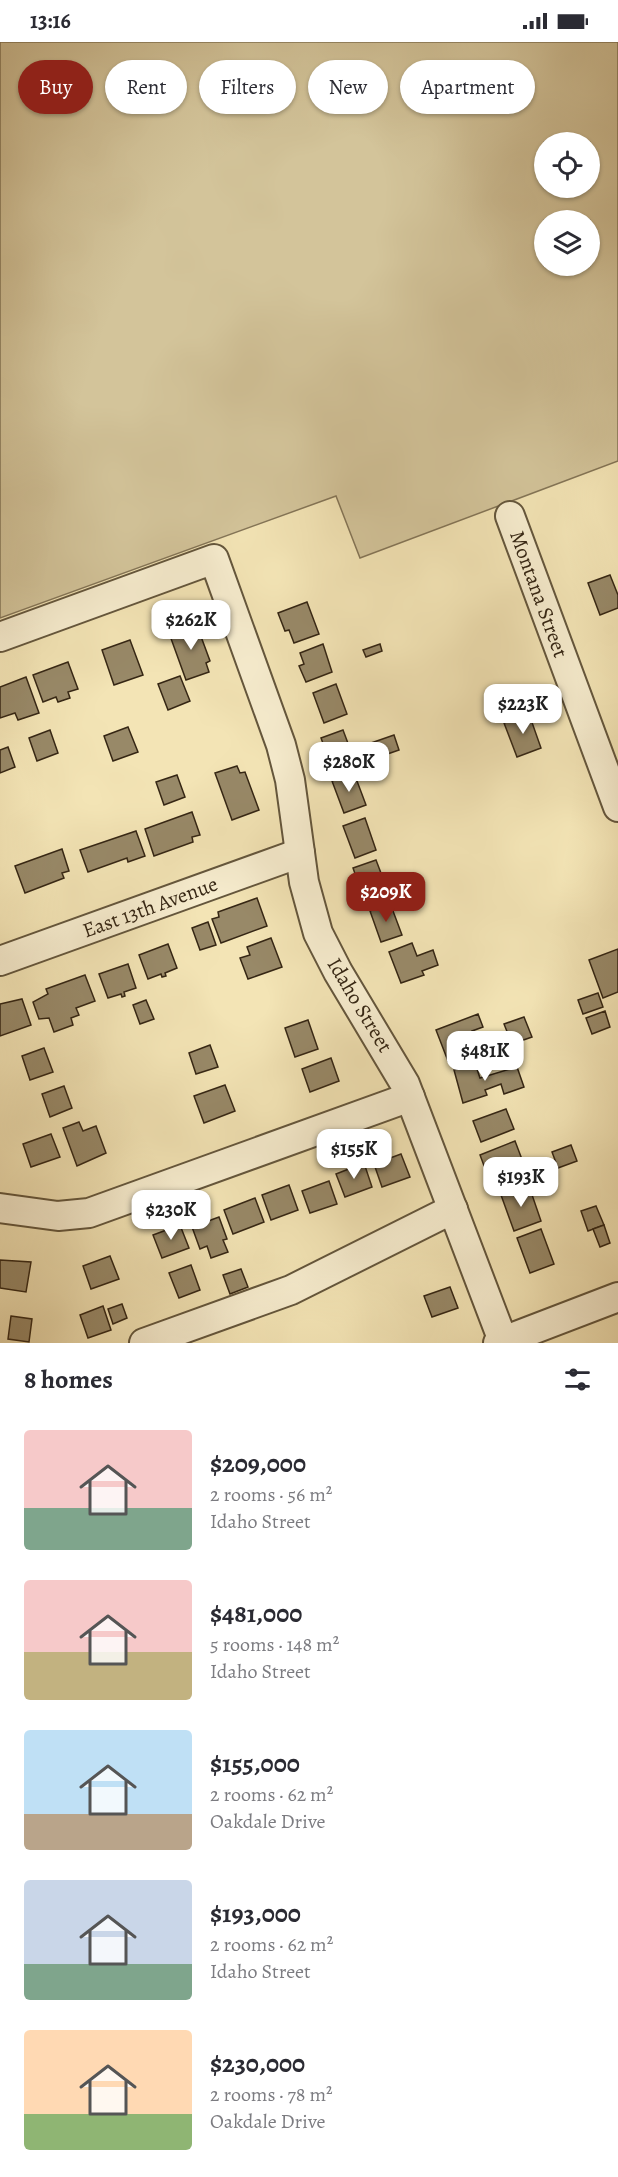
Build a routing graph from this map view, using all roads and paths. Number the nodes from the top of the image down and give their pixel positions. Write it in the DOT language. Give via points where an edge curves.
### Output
graph roads {
  1 [pos="510,516"];
  2 [pos="0,638"];
  3 [pos="618,807"];
  4 [pos="300,853"];
  5 [pos="0,961"];
  6 [pos="410,1097"];
  7 [pos="0,1208"];
  8 [pos="453,1209"];
  9 [pos="618,1297"];
  10 [pos="548,1333"];
  11 [pos="501,1342"];
  12 [pos="144,1343"];
  1 -- 3 [label="street, Montana Street"];
  2 -- 4 [label="street, Idaho Street" via="214,559 281,745"];
  4 -- 5 [label="street, East 13th Avenue"];
  4 -- 6 [label="street, Idaho Street" via="318,933"];
  6 -- 7 [label="street" via="89,1213 58,1216"];
  6 -- 8 [label="street, Idaho Street"];
  8 -- 11 [label="street, Idaho Street"];
  8 -- 12 [label="street" via="291,1290"];
  9 -- 10 [label="street"];
  10 -- 11 [label="street"];
}
